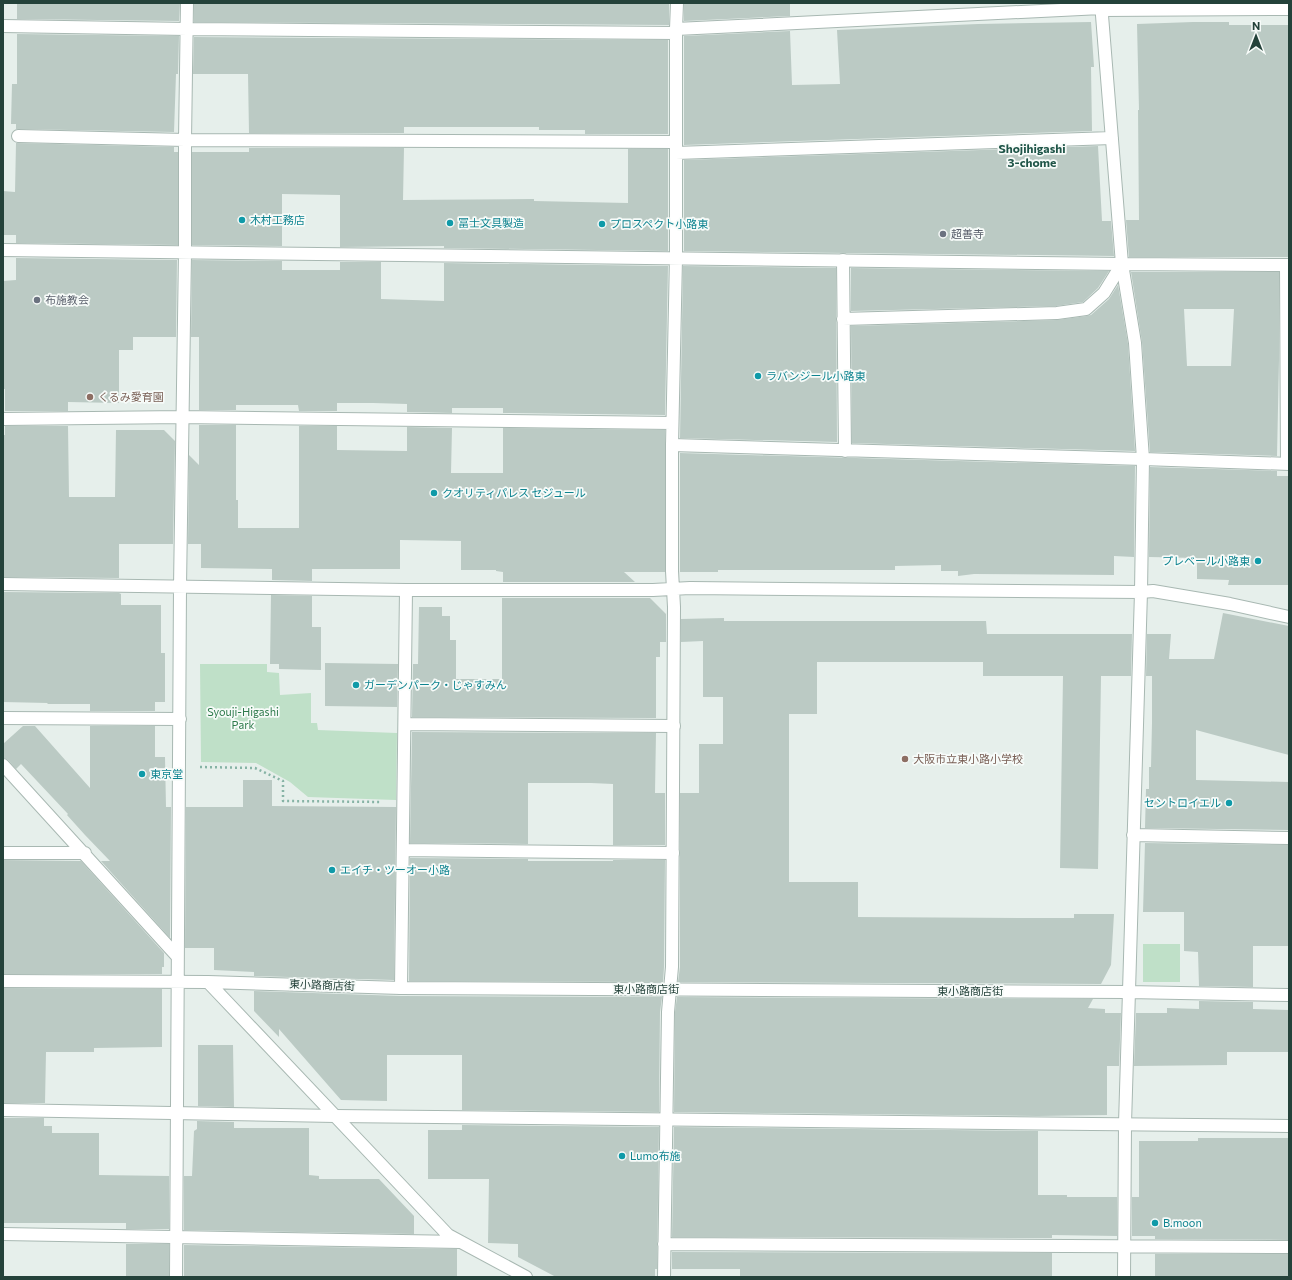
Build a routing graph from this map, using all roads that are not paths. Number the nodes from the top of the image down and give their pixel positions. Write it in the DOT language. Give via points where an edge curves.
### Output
graph roads {
  1 [pos="187,3"];
  2 [pos="677,3"];
  3 [pos="1101,7"];
  4 [pos="1289,9"];
  5 [pos="3,26"];
  6 [pos="187,29"];
  7 [pos="676,31"];
  8 [pos="18,136"];
  9 [pos="1112,138"];
  10 [pos="185,140"];
  11 [pos="676,147"];
  12 [pos="3,250"];
  13 [pos="185,253"];
  14 [pos="676,258"];
  15 [pos="843,260"];
  16 [pos="1122,264"];
  17 [pos="1287,265"];
  18 [pos="843,319"];
  19 [pos="182,417"];
  20 [pos="3,419"];
  21 [pos="672,423"];
  22 [pos="672,445"];
  23 [pos="845,451"];
  24 [pos="1143,459"];
  25 [pos="1288,464"];
  26 [pos="3,584"];
  27 [pos="180,587"];
  28 [pos="674,589"];
  29 [pos="406,590"];
  30 [pos="1141,592"];
  31 [pos="1289,617"];
  32 [pos="3,718"];
  33 [pos="180,719"];
  34 [pos="405,724"];
  35 [pos="674,726"];
  36 [pos="3,765"];
  37 [pos="1134,835"];
  38 [pos="1289,838"];
  39 [pos="403,850"];
  40 [pos="3,853"];
  41 [pos="85,853"];
  42 [pos="673,853"];
  43 [pos="177,956"];
  44 [pos="3,981"];
  45 [pos="177,982"];
  46 [pos="208,982"];
  47 [pos="401,988"];
  48 [pos="670,989"];
  49 [pos="1128,992"];
  50 [pos="1289,995"];
  51 [pos="3,1110"];
  52 [pos="176,1113"];
  53 [pos="335,1116"];
  54 [pos="666,1119"];
  55 [pos="1125,1124"];
  56 [pos="1289,1126"];
  57 [pos="3,1234"];
  58 [pos="176,1237"];
  59 [pos="461,1242"];
  60 [pos="664,1244"];
  61 [pos="1125,1246"];
  62 [pos="1289,1247"];
  63 [pos="176,1277"];
  64 [pos="526,1277"];
  65 [pos="664,1277"];
  66 [pos="1124,1277"];
  1 -- 6 [label="street"];
  2 -- 7 [label="street"];
  3 -- 4 [label="street"];
  3 -- 7 [label="street"];
  3 -- 9 [label="street"];
  5 -- 6 [label="street"];
  6 -- 7 [label="street"];
  6 -- 10 [label="street"];
  7 -- 11 [label="street"];
  8 -- 10 [label="street"];
  9 -- 11 [label="street"];
  9 -- 16 [label="street"];
  10 -- 11 [label="street"];
  10 -- 13 [label="street"];
  11 -- 14 [label="street"];
  12 -- 13 [label="street"];
  13 -- 14 [label="street"];
  13 -- 19 [label="street"];
  14 -- 15 [label="street"];
  14 -- 21 [label="street"];
  15 -- 16 [label="street"];
  15 -- 18 [label="street"];
  16 -- 17 [label="street"];
  16 -- 18 [label="street" via="1104,293 1086,308 1057,313"];
  16 -- 24 [label="street" via="1136,343"];
  17 -- 25 [label="street"];
  18 -- 23 [label="street"];
  19 -- 20 [label="street"];
  19 -- 21 [label="street"];
  19 -- 27 [label="street"];
  21 -- 22 [label="street"];
  22 -- 23 [label="street"];
  22 -- 28 [label="street"];
  23 -- 24 [label="street"];
  24 -- 25 [label="street"];
  24 -- 30 [label="street"];
  26 -- 27 [label="street"];
  27 -- 29 [label="street"];
  27 -- 33 [label="street"];
  28 -- 29 [label="street"];
  28 -- 30 [label="street"];
  28 -- 35 [label="street"];
  29 -- 34 [label="street"];
  30 -- 31 [label="street" via="1168,593"];
  30 -- 37 [label="street"];
  32 -- 33 [label="street"];
  33 -- 43 [label="street"];
  34 -- 35 [label="street"];
  34 -- 39 [label="street"];
  35 -- 42 [label="street"];
  36 -- 41 [label="street"];
  37 -- 38 [label="street"];
  37 -- 49 [label="street"];
  39 -- 42 [label="street"];
  39 -- 47 [label="street"];
  40 -- 41 [label="street"];
  41 -- 43 [label="street"];
  42 -- 48 [label="street"];
  43 -- 45 [label="street"];
  44 -- 45 [label="street, 東小路商店街"];
  45 -- 46 [label="street, 東小路商店街"];
  45 -- 52 [label="street"];
  46 -- 47 [label="street, 東小路商店街"];
  46 -- 53 [label="street"];
  47 -- 48 [label="street, 東小路商店街"];
  48 -- 49 [label="street, 東小路商店街"];
  48 -- 54 [label="street"];
  49 -- 50 [label="street, 東小路商店街"];
  49 -- 55 [label="street"];
  51 -- 52 [label="street"];
  52 -- 53 [label="street"];
  52 -- 58 [label="street"];
  53 -- 54 [label="street"];
  53 -- 59 [label="street" via="448,1234"];
  54 -- 55 [label="street"];
  54 -- 60 [label="street"];
  55 -- 56 [label="street"];
  55 -- 61 [label="street"];
  57 -- 58 [label="street"];
  58 -- 59 [label="street"];
  58 -- 63 [label="street"];
  59 -- 64 [label="street"];
  60 -- 61 [label="street"];
  60 -- 65 [label="street"];
  61 -- 62 [label="street"];
  61 -- 66 [label="street"];
}
